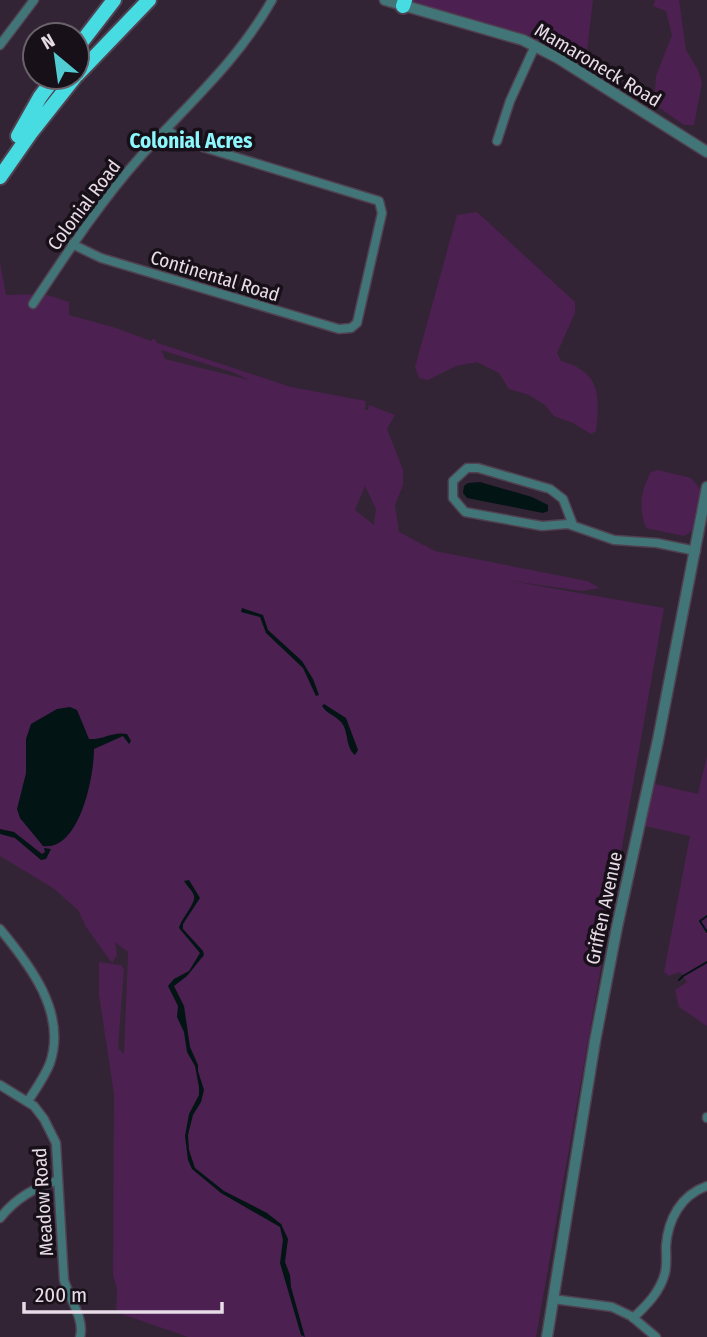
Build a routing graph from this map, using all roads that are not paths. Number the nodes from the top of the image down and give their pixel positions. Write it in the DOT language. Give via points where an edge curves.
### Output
graph roads {
  1 [pos="34,0"];
  2 [pos="114,0"];
  3 [pos="137,0"];
  4 [pos="149,0"];
  5 [pos="272,0"];
  6 [pos="397,2"];
  7 [pos="91,30"];
  8 [pos="0,45"];
  9 [pos="535,46"];
  10 [pos="91,48"];
  11 [pos="91,60"];
  12 [pos="44,91"];
  13 [pos="54,91"];
  14 [pos="64,91"];
  15 [pos="166,130"];
  16 [pos="18,136"];
  17 [pos="497,141"];
  18 [pos="707,152"];
  19 [pos="0,163"];
  20 [pos="0,177"];
  21 [pos="72,244"];
  22 [pos="33,303"];
  23 [pos="707,488"];
  24 [pos="573,525"];
  25 [pos="696,551"];
  26 [pos="0,929"];
  27 [pos="0,1085"];
  28 [pos="28,1101"];
  29 [pos="58,1180"];
  30 [pos="707,1186"];
  31 [pos="0,1218"];
  32 [pos="553,1299"];
  33 [pos="634,1318"];
  34 [pos="80,1337"];
  35 [pos="547,1337"];
  36 [pos="656,1337"];
  1 -- 8 [label="street"];
  2 -- 7 [label="highway"];
  3 -- 10 [label="highway"];
  4 -- 11 [label="highway"];
  5 -- 15 [label="street, Colonial Road" via="238,52"];
  6 -- 9 [label="street, Mamaroneck Road"];
  9 -- 17 [label="street"];
  9 -- 18 [label="street, Mamaroneck Road"];
  12 -- 16 [label="highway"];
  13 -- 16 [label="highway"];
  14 -- 20 [label="highway"];
  15 -- 21 [label="street, Colonial Road"];
  15 -- 21 [label="street, Continental Road" via="183,141 379,201 382,207 359,318 351,328 339,329 101,258"];
  16 -- 19 [label="highway"];
  21 -- 22 [label="street, Colonial Road"];
  23 -- 25 [label="street, Griffen Avenue"];
  24 -- 24 [label="street" via="542,526 465,512 453,498 453,481 467,468 478,468 550,489 563,499"];
  24 -- 25 [label="street" via="614,540"];
  25 -- 32 [label="street, Griffen Avenue" via="595,1041"];
  26 -- 28 [label="street" via="34,972 55,1031 50,1064"];
  27 -- 28 [label="street, Meadow Road"];
  28 -- 29 [label="street, Meadow Road" via="57,1143"];
  29 -- 31 [label="street" via="33,1189"];
  29 -- 34 [label="street, Meadow Road" via="64,1280 82,1322"];
  30 -- 33 [label="street" via="677,1208 666,1242 662,1282"];
  32 -- 33 [label="street" via="612,1307"];
  32 -- 35 [label="street, Griffen Avenue"];
  33 -- 36 [label="street"];
}
